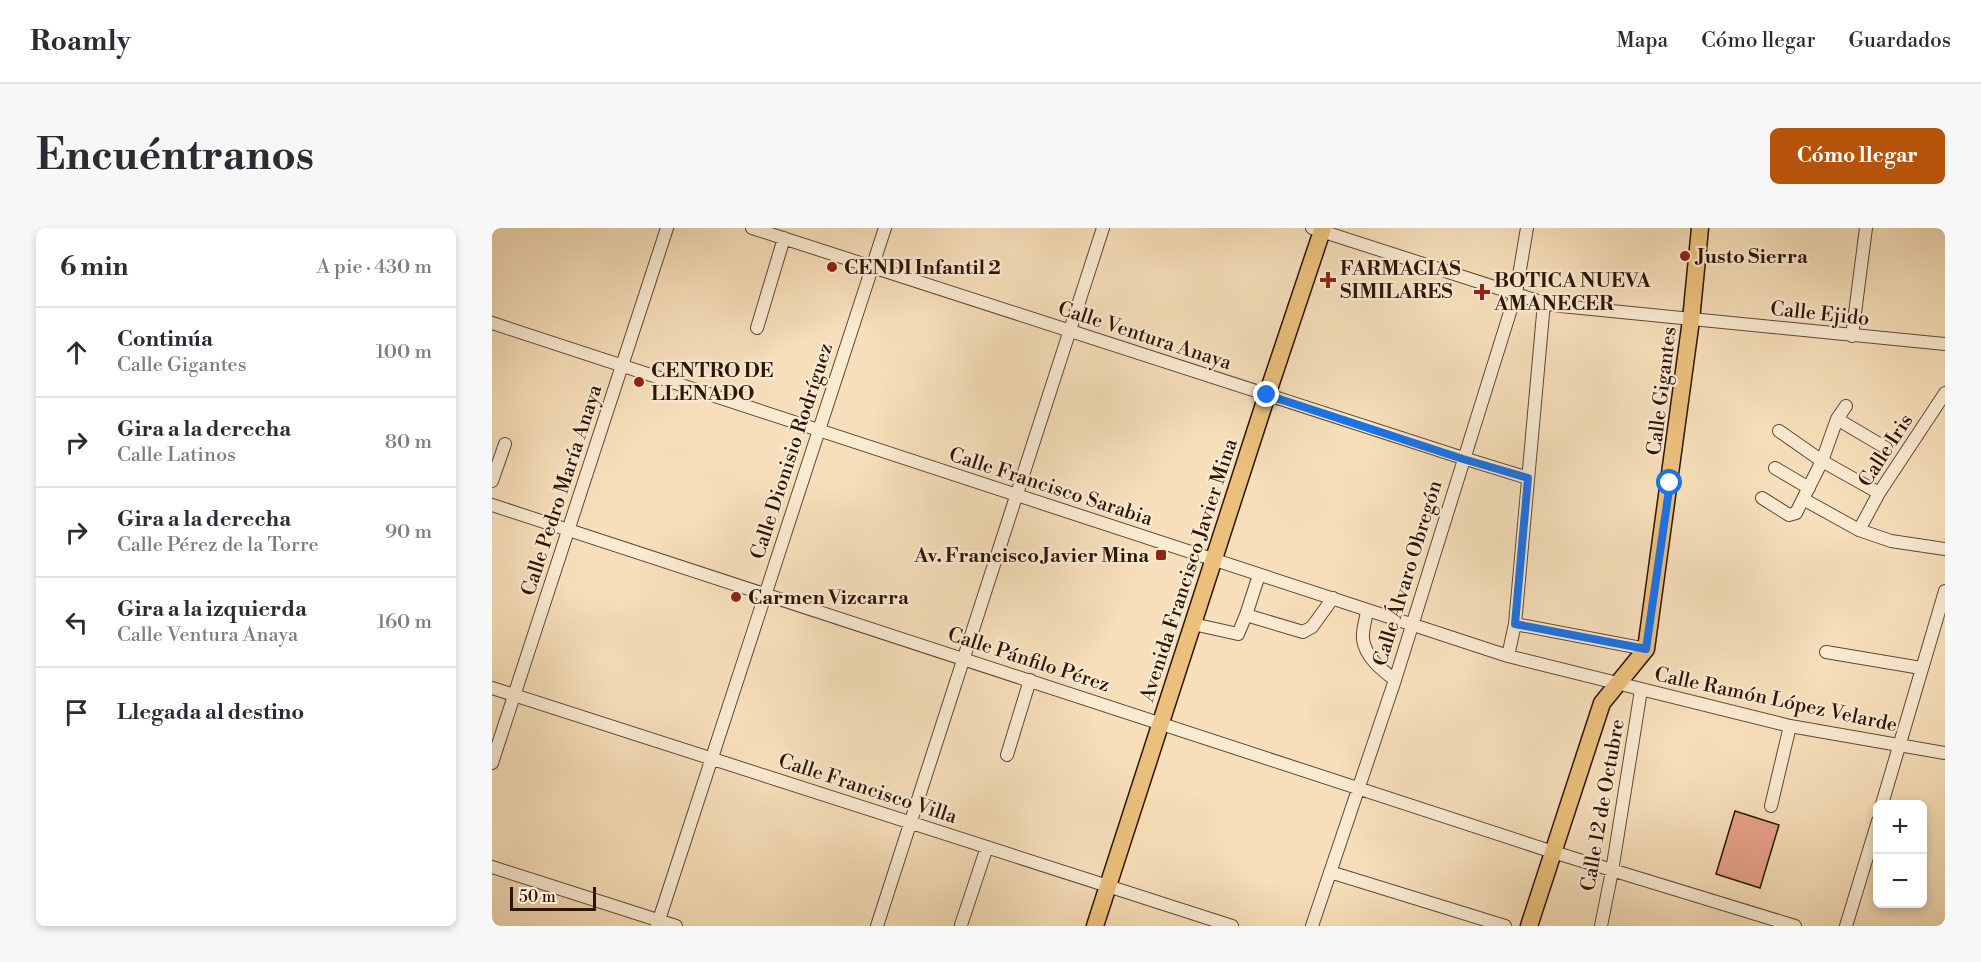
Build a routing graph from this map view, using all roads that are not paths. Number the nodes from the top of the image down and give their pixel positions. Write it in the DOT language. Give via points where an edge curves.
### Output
graph roads {
  1 [pos="667,228"];
  2 [pos="752,228"];
  3 [pos="885,228"];
  4 [pos="1103,228"];
  5 [pos="1527,228"];
  6 [pos="1700,228"];
  7 [pos="1866,228"];
  8 [pos="1319,229"];
  9 [pos="784,238"];
  10 [pos="872,267"];
  11 [pos="1516,293"];
  12 [pos="1544,303"];
  13 [pos="1691,320"];
  14 [pos="492,323"];
  15 [pos="757,328"];
  16 [pos="1069,331"];
  17 [pos="1852,336"];
  18 [pos="1945,344"];
  19 [pos="622,365"];
  20 [pos="1945,393"];
  21 [pos="1267,395"];
  22 [pos="1846,406"];
  23 [pos="1837,419"];
  24 [pos="819,430"];
  25 [pos="1779,431"];
  26 [pos="505,444"];
  27 [pos="1886,448"];
  28 [pos="1463,459"];
  29 [pos="1822,461"];
  30 [pos="1775,468"];
  31 [pos="1528,478"];
  32 [pos="492,481"];
  33 [pos="1879,493"];
  34 [pos="1806,494"];
  35 [pos="1016,495"];
  36 [pos="1762,498"];
  37 [pos="492,505"];
  38 [pos="568,530"];
  39 [pos="1859,530"];
  40 [pos="1945,549"];
  41 [pos="1214,560"];
  42 [pos="1259,575"];
  43 [pos="1945,591"];
  44 [pos="765,594"];
  45 [pos="1333,598"];
  46 [pos="1942,609"];
  47 [pos="1367,610"];
  48 [pos="1246,615"];
  49 [pos="1193,624"];
  50 [pos="1411,624"];
  51 [pos="1515,624"];
  52 [pos="1646,649"];
  53 [pos="1826,652"];
  54 [pos="1508,656"];
  55 [pos="964,658"];
  56 [pos="1921,668"];
  57 [pos="1030,680"];
  58 [pos="1395,680"];
  59 [pos="1609,682"];
  60 [pos="492,688"];
  61 [pos="1641,690"];
  62 [pos="514,695"];
  63 [pos="1161,723"];
  64 [pos="1790,726"];
  65 [pos="1900,746"];
  66 [pos="1945,753"];
  67 [pos="1006,755"];
  68 [pos="712,758"];
  69 [pos="492,763"];
  70 [pos="1358,787"];
  71 [pos="1883,800"];
  72 [pos="1771,806"];
  73 [pos="911,822"];
  74 [pos="1873,837"];
  75 [pos="987,847"];
  76 [pos="1553,852"];
  77 [pos="492,867"];
  78 [pos="1612,871"];
  79 [pos="1330,872"];
  80 [pos="1108,887"];
  81 [pos="658,923"];
  82 [pos="961,925"];
  83 [pos="676,926"];
  84 [pos="877,926"];
  85 [pos="1095,926"];
  86 [pos="1232,926"];
  87 [pos="1312,926"];
  88 [pos="1505,926"];
  89 [pos="1529,926"];
  90 [pos="1601,926"];
  91 [pos="1795,926"];
  92 [pos="1846,926"];
  1 -- 19 [label="street, Calle Pedro María Anaya"];
  2 -- 9 [label="street, Calle Ventura Anaya"];
  3 -- 10 [label="street, Calle Dionisio Rodríguez"];
  4 -- 16 [label="street"];
  5 -- 11 [label="street, Calle Álvaro Obregón"];
  6 -- 13 [label="main road, Calle Gigantes"];
  7 -- 17 [label="street"];
  8 -- 11 [label="street, Calle Ejido"];
  8 -- 21 [label="main road, Avenida Francisco Javier Mina"];
  9 -- 10 [label="street, Calle Ventura Anaya"];
  9 -- 15 [label="street"];
  10 -- 16 [label="street, Calle Ventura Anaya"];
  10 -- 24 [label="street, Calle Dionisio Rodríguez"];
  11 -- 12 [label="street, Calle Ejido"];
  11 -- 28 [label="street, Calle Álvaro Obregón"];
  12 -- 13 [label="street, Calle Ejido"];
  12 -- 31 [label="street"];
  13 -- 17 [label="street, Calle Ejido"];
  13 -- 52 [label="main road, Calle Gigantes"];
  14 -- 19 [label="street, Calle Francisco Sarabia"];
  16 -- 21 [label="street, Calle Ventura Anaya"];
  16 -- 35 [label="street"];
  17 -- 18 [label="street, Calle Ejido"];
  19 -- 24 [label="street, Calle Francisco Sarabia"];
  19 -- 38 [label="street, Calle Pedro María Anaya"];
  20 -- 33 [label="street, Calle Iris"];
  21 -- 28 [label="street, Calle Ventura Anaya"];
  21 -- 41 [label="main road, Avenida Francisco Javier Mina"];
  22 -- 23 [label="street"];
  23 -- 27 [label="street"];
  23 -- 29 [label="street"];
  24 -- 35 [label="street, Calle Francisco Sarabia"];
  24 -- 44 [label="street, Calle Dionisio Rodríguez"];
  25 -- 29 [label="street"];
  26 -- 32 [label="street"];
  28 -- 31 [label="street, Calle Ventura Anaya"];
  28 -- 50 [label="street, Calle Álvaro Obregón"];
  29 -- 33 [label="street"];
  29 -- 34 [label="street"];
  30 -- 34 [label="street"];
  31 -- 51 [label="street"];
  33 -- 39 [label="street, Calle Iris"];
  34 -- 36 [label="street" via="1792,515"];
  34 -- 39 [label="street"];
  35 -- 41 [label="street, Calle Francisco Sarabia"];
  35 -- 55 [label="street"];
  37 -- 38 [label="street, Calle Pánfilo Pérez"];
  38 -- 44 [label="street, Calle Pánfilo Pérez"];
  38 -- 62 [label="street, Calle Pedro María Anaya"];
  39 -- 40 [label="street" via="1891,541"];
  41 -- 42 [label="street, Calle Francisco Sarabia"];
  41 -- 49 [label="main road, Avenida Francisco Javier Mina"];
  42 -- 45 [label="street, Calle Francisco Sarabia"];
  42 -- 48 [label="street"];
  43 -- 46 [label="street"];
  44 -- 55 [label="street, Calle Pánfilo Pérez"];
  44 -- 68 [label="street, Calle Dionisio Rodríguez"];
  45 -- 47 [label="street, Calle Francisco Sarabia"];
  45 -- 48 [label="street" via="1312,627 1303,632"];
  46 -- 56 [label="street"];
  47 -- 50 [label="street, Calle Francisco Sarabia"];
  47 -- 58 [label="street" via="1363,639 1366,650 1377,666"];
  48 -- 49 [label="street" via="1238,634"];
  49 -- 63 [label="main road, Avenida Francisco Javier Mina"];
  50 -- 54 [label="street, Calle Francisco Sarabia"];
  50 -- 58 [label="street, Calle Álvaro Obregón"];
  51 -- 52 [label="street"];
  51 -- 54 [label="street"];
  52 -- 59 [label="main road"];
  53 -- 56 [label="street"];
  54 -- 59 [label="street, Calle Francisco Sarabia"];
  55 -- 57 [label="street, Calle Pánfilo Pérez"];
  55 -- 73 [label="street"];
  56 -- 65 [label="street"];
  57 -- 63 [label="street, Calle Pánfilo Pérez"];
  57 -- 67 [label="street"];
  58 -- 70 [label="street, Calle Álvaro Obregón"];
  59 -- 61 [label="street, Calle Ramón López Velarde"];
  59 -- 76 [label="main road"];
  60 -- 62 [label="street, Calle Francisco Villa"];
  61 -- 64 [label="street, Calle Ramón López Velarde"];
  61 -- 78 [label="street, Calle 12 de Octubre"];
  62 -- 68 [label="street, Calle Francisco Villa"];
  62 -- 69 [label="street, Calle Pedro María Anaya"];
  63 -- 70 [label="street, Calle Pánfilo Pérez"];
  63 -- 80 [label="main road, Avenida Francisco Javier Mina"];
  64 -- 65 [label="street, Calle Ramón López Velarde"];
  64 -- 72 [label="street"];
  65 -- 66 [label="street, Calle Ramón López Velarde"];
  65 -- 71 [label="street"];
  68 -- 73 [label="street, Calle Francisco Villa"];
  68 -- 81 [label="street, Calle Dionisio Rodríguez"];
  70 -- 76 [label="street, Calle Pánfilo Pérez"];
  70 -- 79 [label="street, Calle Álvaro Obregón"];
  73 -- 75 [label="street, Calle Francisco Villa"];
  73 -- 84 [label="street"];
  74 -- 92 [label="street"];
  75 -- 80 [label="street, Calle Francisco Villa"];
  75 -- 82 [label="street"];
  76 -- 78 [label="street, Calle Pánfilo Pérez"];
  76 -- 89 [label="main road"];
  77 -- 81 [label="street"];
  78 -- 90 [label="street, Calle 12 de Octubre"];
  78 -- 91 [label="street, Calle Pánfilo Pérez"];
  79 -- 87 [label="street, Calle Álvaro Obregón"];
  79 -- 88 [label="street"];
  80 -- 85 [label="main road, Avenida Francisco Javier Mina"];
  80 -- 86 [label="street, Calle Francisco Villa"];
  81 -- 83 [label="street"];
}
